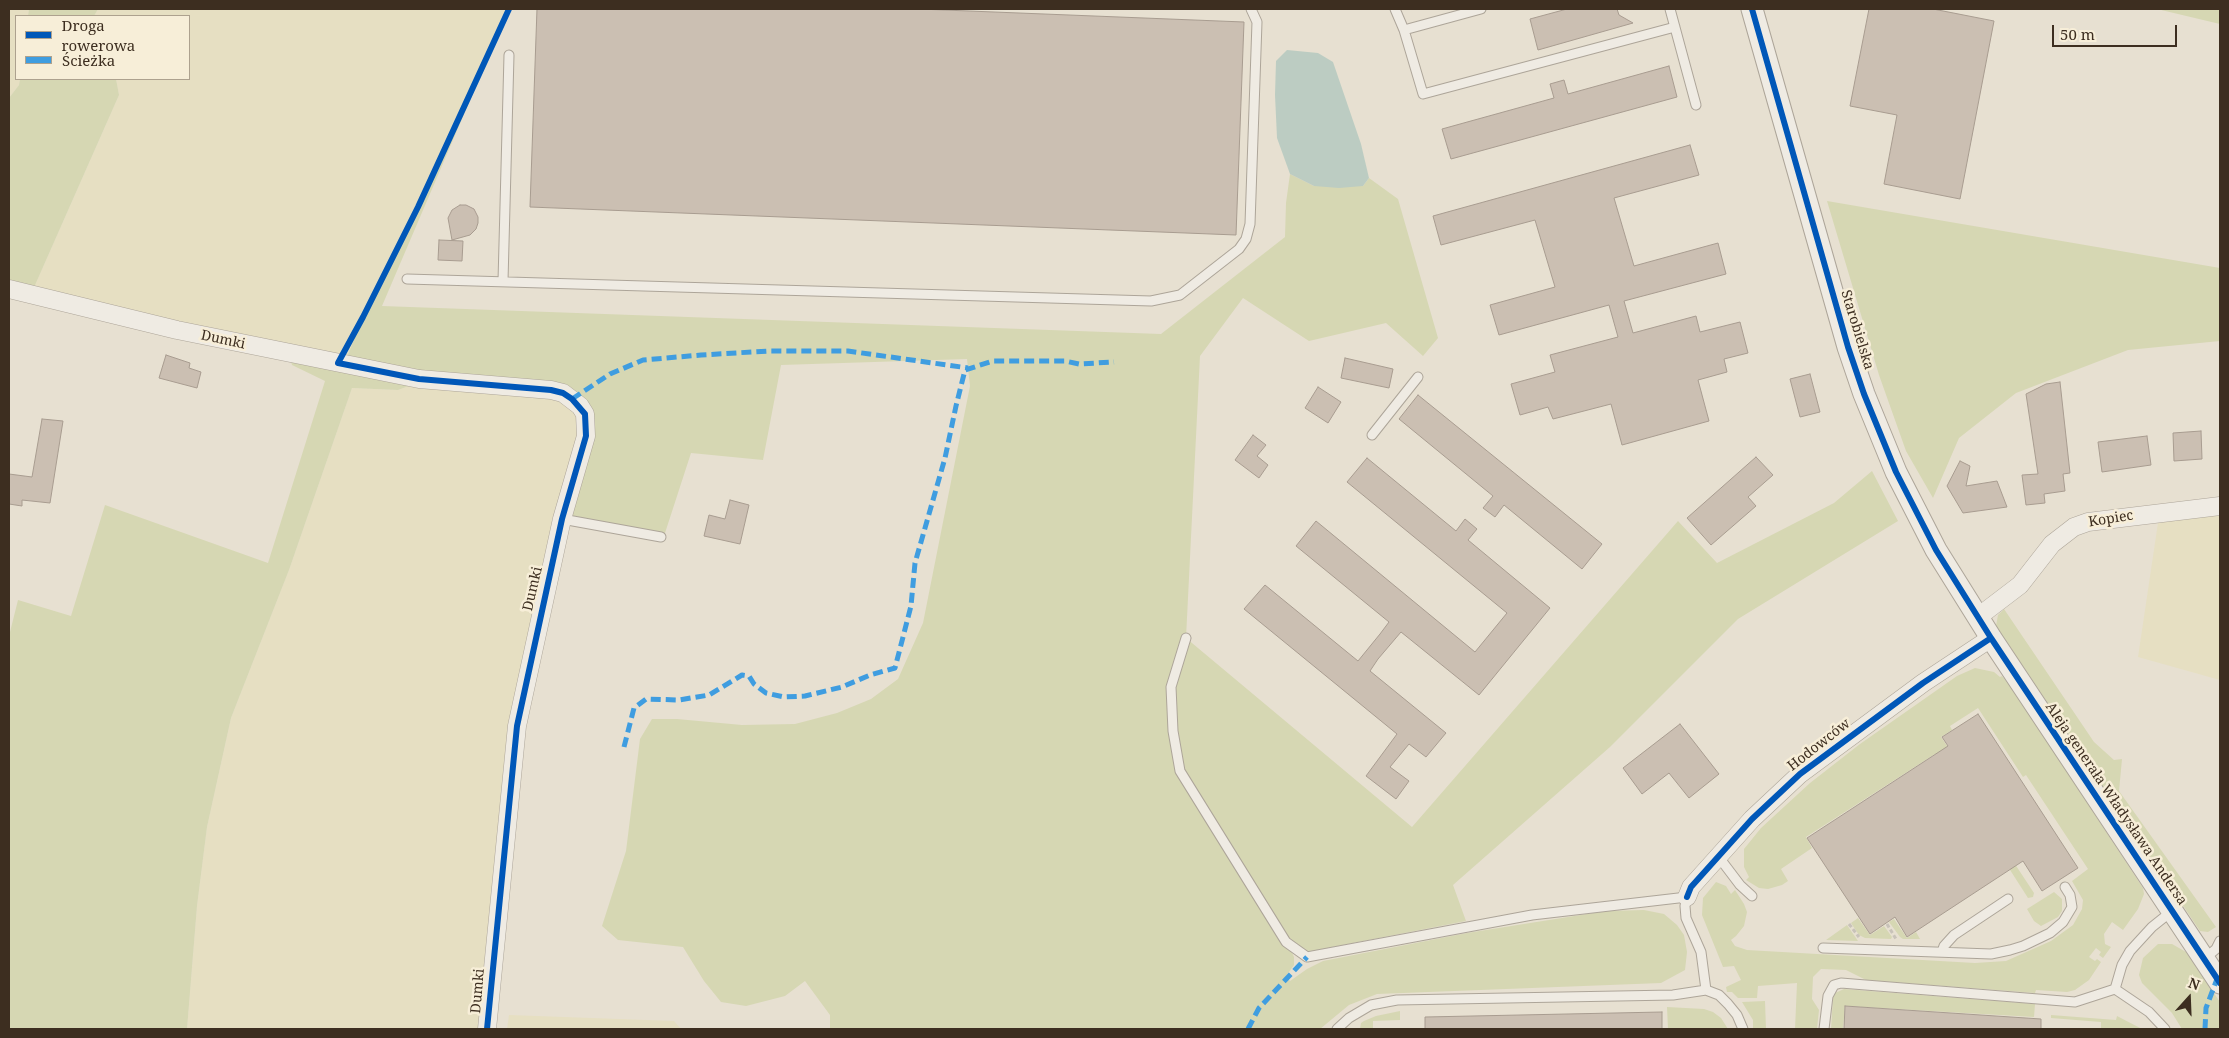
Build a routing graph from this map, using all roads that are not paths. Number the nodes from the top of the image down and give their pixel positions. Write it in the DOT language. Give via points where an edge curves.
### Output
graph roads {
  1 [pos="1250,9"];
  2 [pos="1395,9"];
  3 [pos="1481,9"];
  4 [pos="1670,9"];
  5 [pos="1752,9"];
  6 [pos="1675,27"];
  7 [pos="1404,30"];
  8 [pos="509,55"];
  9 [pos="1696,105"];
  10 [pos="407,279"];
  11 [pos="503,282"];
  12 [pos="9,289"];
  13 [pos="1418,377"];
  14 [pos="1372,435"];
  15 [pos="2220,506"];
  16 [pos="562,519"];
  17 [pos="661,537"];
  18 [pos="1978,617"];
  19 [pos="1186,638"];
  20 [pos="1991,638"];
  21 [pos="1718,856"];
  22 [pos="2065,887"];
  23 [pos="1752,896"];
  24 [pos="1687,897"];
  25 [pos="2008,899"];
  26 [pos="2172,911"];
  27 [pos="2220,941"];
  28 [pos="1823,948"];
  29 [pos="1942,952"];
  30 [pos="2204,959"];
  31 [pos="2220,983"];
  32 [pos="2115,989"];
  33 [pos="1706,990"];
  34 [pos="487,1029"];
  35 [pos="1337,1029"];
  36 [pos="1743,1029"];
  37 [pos="1824,1029"];
  38 [pos="2165,1029"];
  1 -- 11 [label="lane" via="1257,22 1248,231 1239,249 1180,295 1151,301"];
  2 -- 7 [label="lane"];
  3 -- 7 [label="lane"];
  4 -- 6 [label="lane"];
  5 -- 18 [label="street, Starobielska" via="1838,317 1864,394 1912,506"];
  6 -- 7 [label="lane" via="1423,94"];
  6 -- 9 [label="lane"];
  8 -- 11 [label="lane"];
  10 -- 11 [label="lane"];
  12 -- 16 [label="street, Dumki" via="177,330 419,379 563,393 580,406 587,424"];
  13 -- 14 [label="lane"];
  15 -- 18 [label="street, Kopiec" via="2088,522 2074,527 2052,544 2020,585"];
  16 -- 17 [label="lane"];
  16 -- 34 [label="street, Dumki" via="517,726"];
  18 -- 20 [label="street, Starobielska"];
  19 -- 24 [label="lane" via="1171,688 1173,731 1180,771 1286,942 1307,957 1532,915"];
  20 -- 21 [label="street, Hodowców" via="1923,683 1800,774"];
  20 -- 26 [label="street, Aleja generała Władysława Andersa"];
  21 -- 23 [label="lane"];
  21 -- 24 [label="street, Hodowców" via="1691,887"];
  22 -- 29 [label="lane" via="2072,907 2064,922 2050,933 2023,946 1991,954"];
  24 -- 33 [label="lane" via="1686,918 1701,952"];
  25 -- 29 [label="lane" via="1954,935"];
  26 -- 30 [label="street, Aleja generała Władysława Andersa"];
  26 -- 32 [label="lane" via="2152,926 2130,951"];
  27 -- 30 [label="lane"];
  28 -- 29 [label="lane"];
  30 -- 31 [label="street, Aleja generała Władysława Andersa"];
  32 -- 37 [label="lane" via="2075,1002 1841,984 1834,985 1828,996"];
  32 -- 38 [label="lane" via="2149,1012"];
  33 -- 35 [label="lane" via="1673,995 1397,1000 1371,1006"];
  33 -- 36 [label="lane" via="1728,1004"];
}
